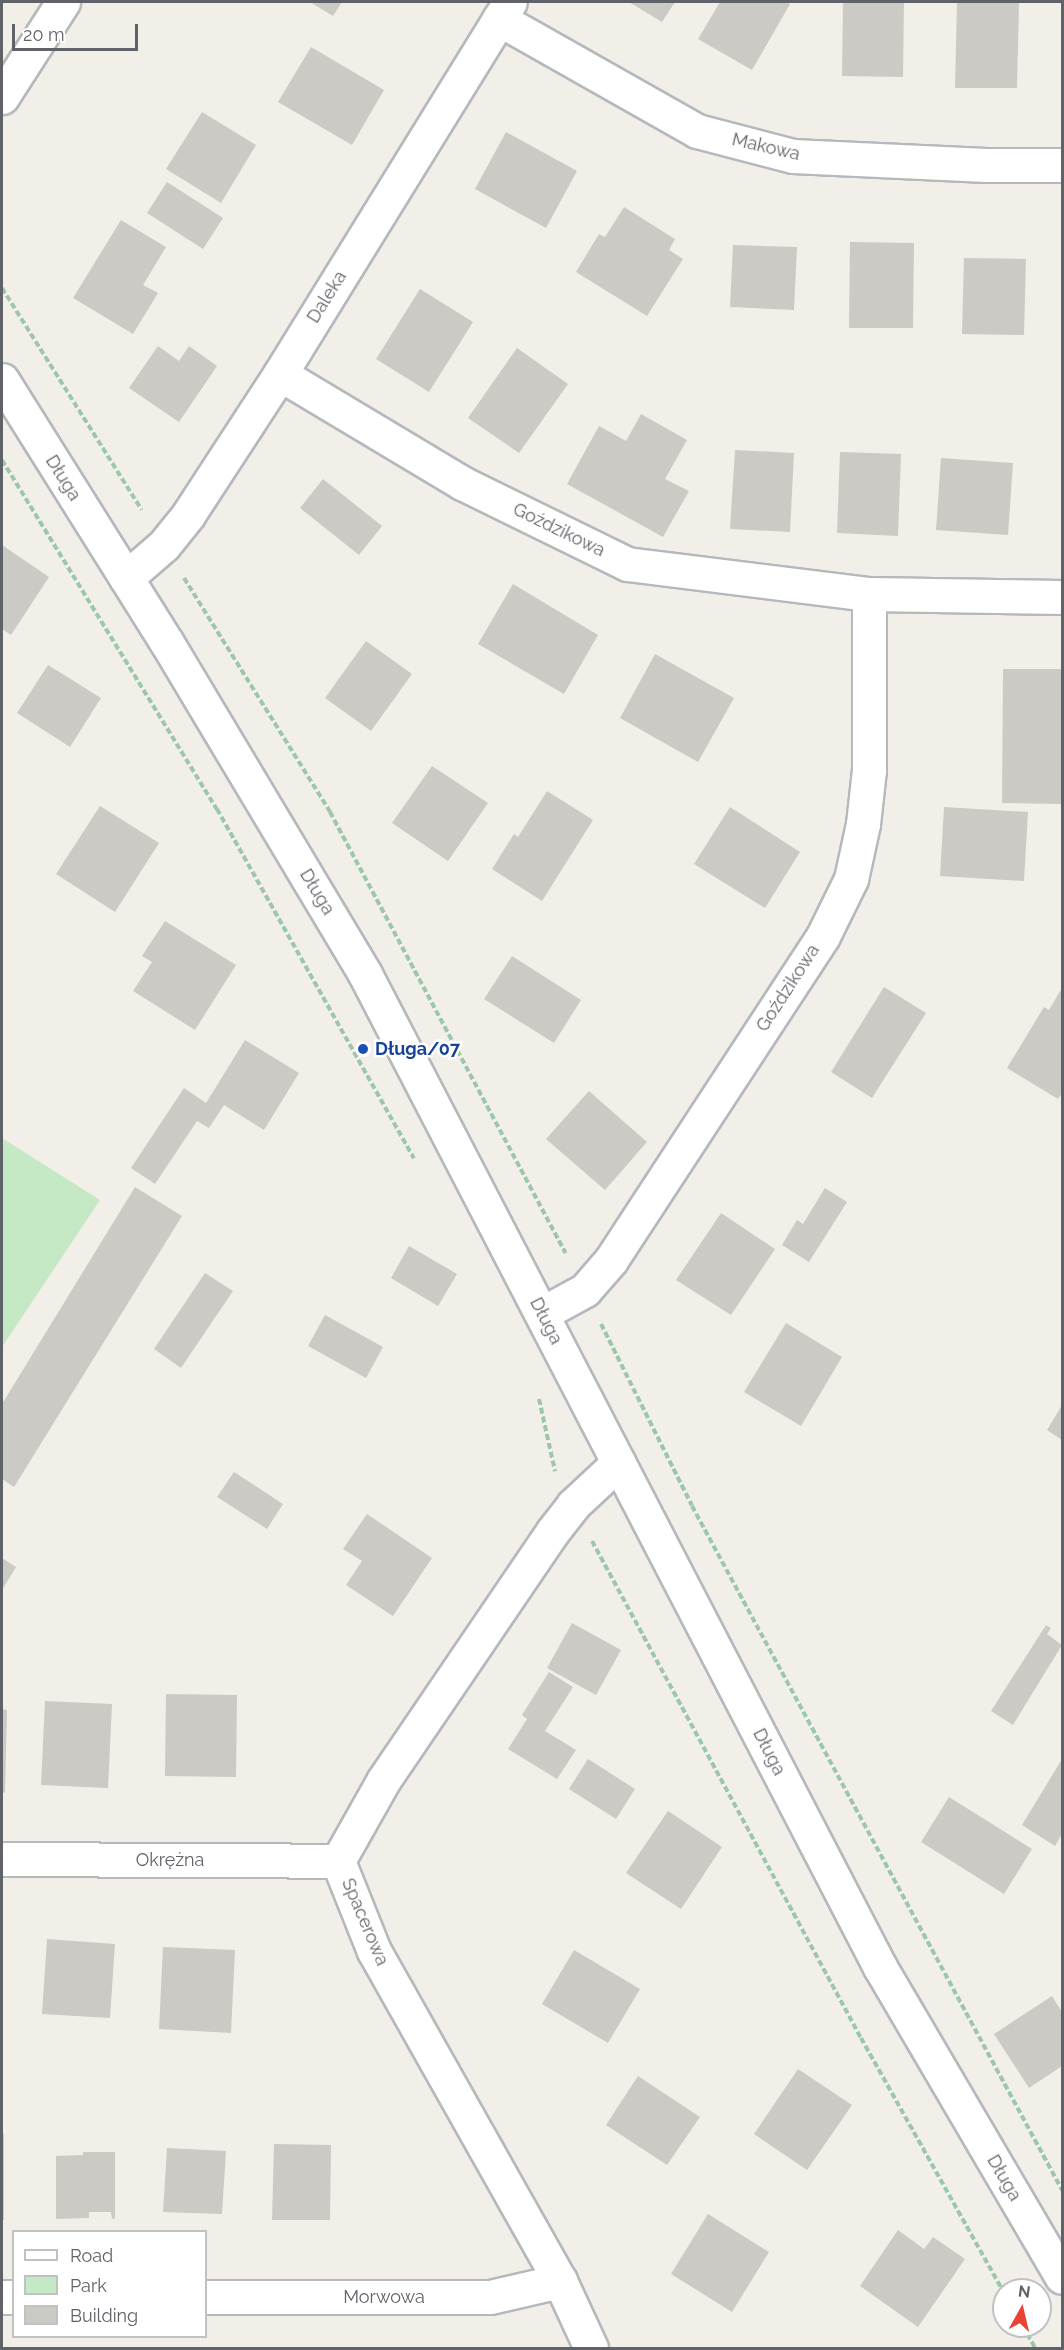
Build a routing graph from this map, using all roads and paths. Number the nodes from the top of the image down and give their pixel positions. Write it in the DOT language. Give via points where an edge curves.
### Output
graph roads {
  1 [pos="63,2"];
  2 [pos="504,10"];
  3 [pos="2,97"];
  4 [pos="1062,165"];
  5 [pos="280,374"];
  6 [pos="2,380"];
  7 [pos="2,460"];
  8 [pos="126,578"];
  9 [pos="869,594"];
  10 [pos="1062,597"];
  11 [pos="418,1166"];
  12 [pos="543,1313"];
  13 [pos="538,1394"];
  14 [pos="618,1463"];
  15 [pos="573,1505"];
  16 [pos="2,1859"];
  17 [pos="338,1861"];
  18 [pos="1062,2277"];
  19 [pos="996,2278"];
  20 [pos="560,2281"];
  21 [pos="207,2297"];
  22 [pos="591,2349"];
  1 -- 3 [label="street"];
  2 -- 4 [label="street, Makowa" via="698,131 793,156"];
  2 -- 5 [label="street, Daleka"];
  5 -- 8 [label="street, Daleka" via="188,515 164,545"];
  5 -- 9 [label="street, Goździkowa" via="462,483 627,564"];
  6 -- 8 [label="street, Długa"];
  7 -- 11 [label="path" via="217,809"];
  8 -- 12 [label="street, Długa" via="366,974"];
  9 -- 10 [label="street, Goździkowa"];
  9 -- 12 [label="street, Goździkowa" via="869,770 851,879 823,936 610,1260 585,1290"];
  12 -- 14 [label="street, Długa"];
  13 -- 15 [label="path" via="555,1470"];
  14 -- 15 [label="street, Spacerowa"];
  14 -- 18 [label="street, Długa" via="880,1967"];
  15 -- 17 [label="street, Spacerowa" via="383,1781"];
  15 -- 19 [label="path"];
  16 -- 17 [label="street, Okrężna"];
  17 -- 20 [label="street, Spacerowa" via="374,1951"];
  20 -- 21 [label="street, Morwowa" via="490,2297"];
  20 -- 22 [label="street, Spacerowa"];
}
